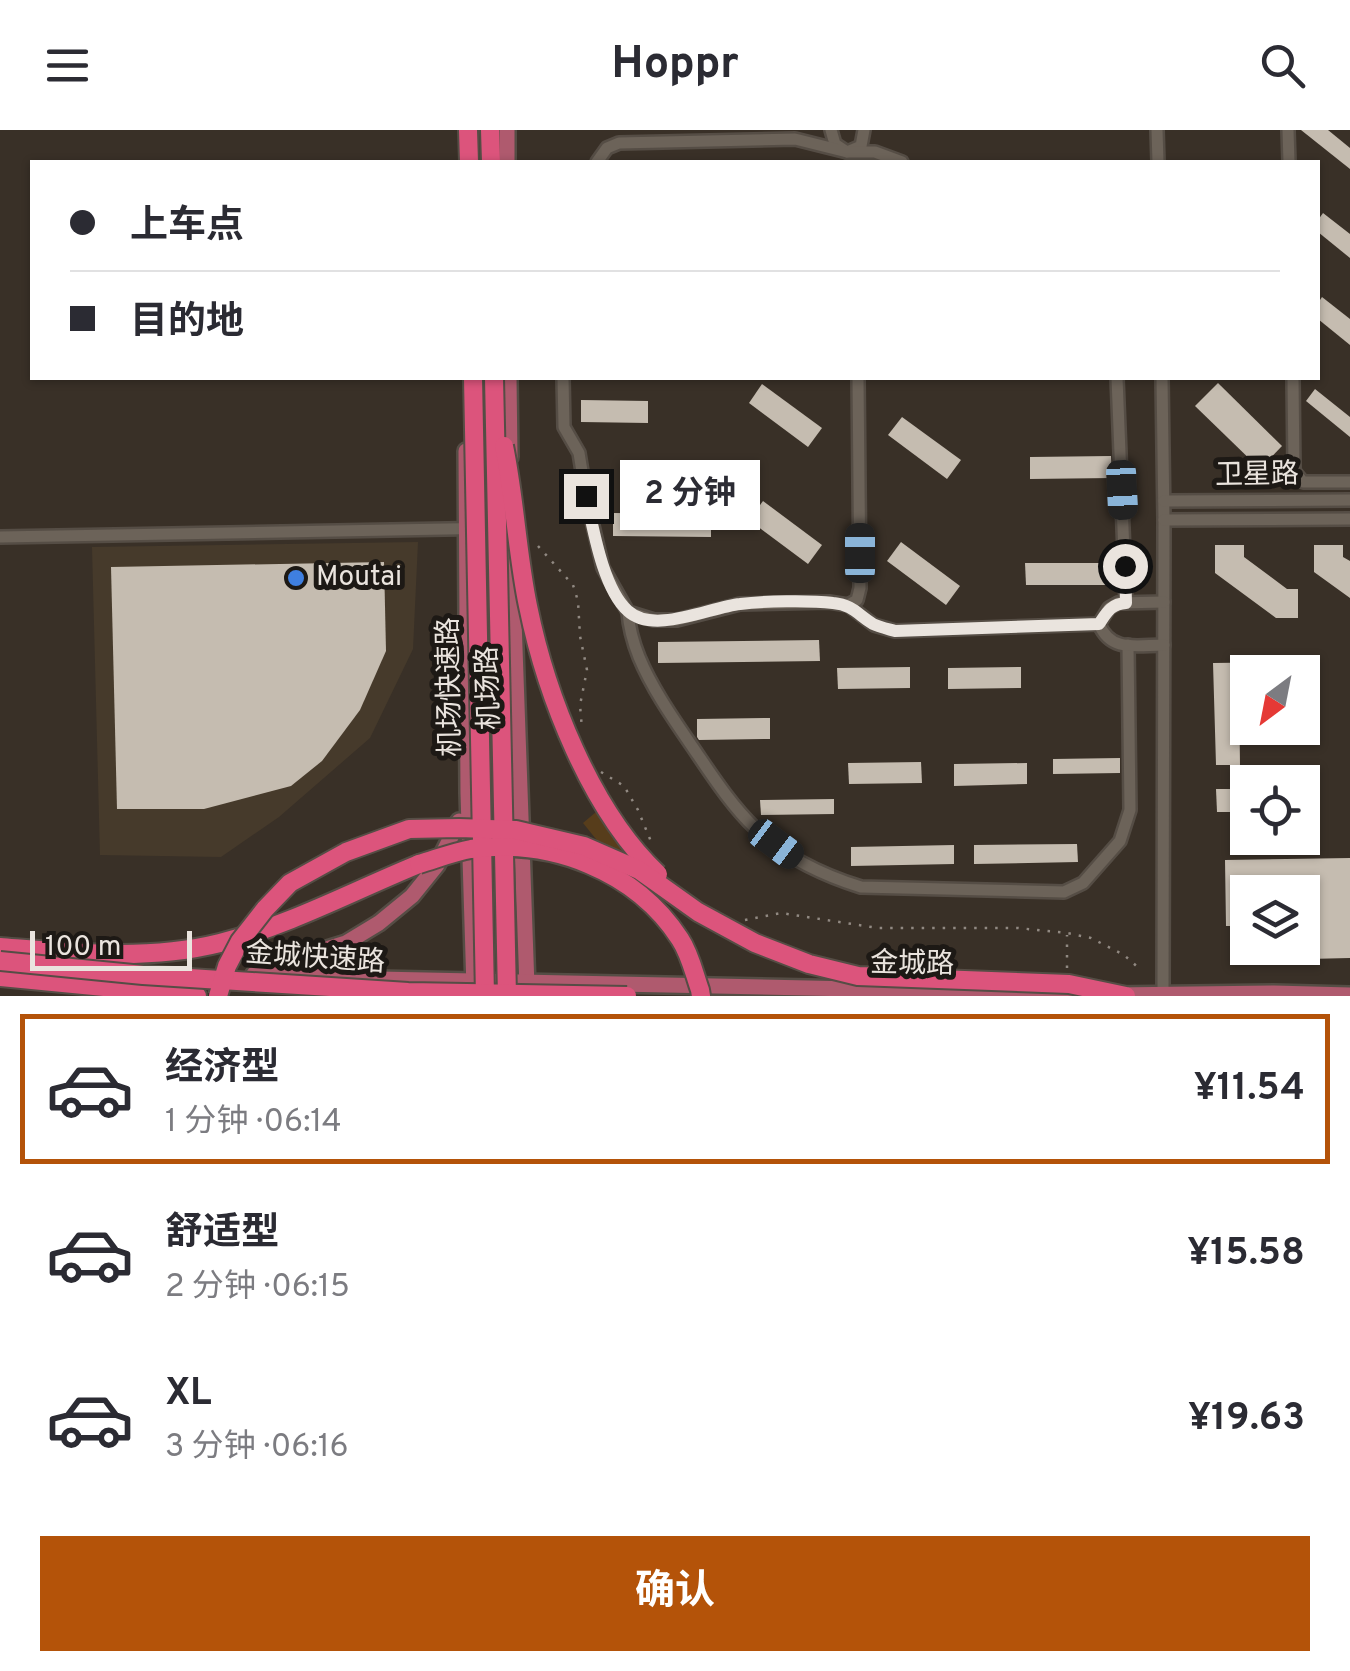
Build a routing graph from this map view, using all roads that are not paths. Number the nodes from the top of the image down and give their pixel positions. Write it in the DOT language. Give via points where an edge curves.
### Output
graph roads {
  1 [pos="465,130"];
  2 [pos="490,130"];
  3 [pos="507,130"];
  4 [pos="831,130"];
  5 [pos="864,130"];
  6 [pos="1157,130"];
  7 [pos="1288,130"];
  8 [pos="847,157"];
  9 [pos="466,160"];
  10 [pos="491,160"];
  11 [pos="508,160"];
  12 [pos="598,160"];
  13 [pos="897,160"];
  14 [pos="1158,160"];
  15 [pos="1288,160"];
  16 [pos="465,380"];
  17 [pos="473,380"];
  18 [pos="494,380"];
  19 [pos="509,380"];
  20 [pos="563,380"];
  21 [pos="858,380"];
  22 [pos="1117,380"];
  23 [pos="1162,380"];
  24 [pos="1293,380"];
  25 [pos="495,405"];
  26 [pos="1350,482"];
  27 [pos="1350,500"];
  28 [pos="1164,502"];
  29 [pos="1350,519"];
  30 [pos="1164,520"];
  31 [pos="466,528"];
  32 [pos="510,528"];
  33 [pos="0,537"];
  34 [pos="1164,602"];
  35 [pos="1126,603"];
  36 [pos="848,605"];
  37 [pos="628,612"];
  38 [pos="1099,624"];
  39 [pos="1128,645"];
  40 [pos="1164,645"];
  41 [pos="468,794"];
  42 [pos="698,912"];
  43 [pos="0,947"];
  44 [pos="0,958"];
  45 [pos="250,974"];
  46 [pos="0,977"];
  47 [pos="528,988"];
  48 [pos="479,992"];
  49 [pos="1350,994"];
  50 [pos="198,996"];
  51 [pos="218,996"];
  52 [pos="507,996"];
  53 [pos="628,996"];
  54 [pos="700,996"];
  55 [pos="1126,996"];
  56 [pos="1163,996"];
  1 -- 9 [label="highway"];
  2 -- 10 [label="highway"];
  3 -- 11 [label="main road"];
  4 -- 8 [label="street"];
  5 -- 8 [label="street" via="861,146"];
  6 -- 14 [label="street"];
  7 -- 15 [label="street"];
  8 -- 12 [label="street" via="795,140 619,143"];
  8 -- 13 [label="street" via="875,152"];
  16 -- 31 [label="main road"];
  17 -- 48 [label="highway, 机场快速路, bridge"];
  18 -- 25 [label="highway, 机场快速路, bridge"];
  19 -- 32 [label="main road, 机场路"];
  20 -- 37 [label="street" via="564,428 579,453 603,568"];
  21 -- 36 [label="street" via="860,588"];
  22 -- 35 [label="street"];
  23 -- 28 [label="street"];
  24 -- 26 [label="street" via="1294,471 1303,482"];
  25 -- 42 [label="highway, bridge" via="528,604 574,748 640,858"];
  25 -- 52 [label="highway, 机场快速路, bridge"];
  27 -- 28 [label="street, 卫星路"];
  28 -- 30 [label="street"];
  29 -- 30 [label="street, 卫星路"];
  30 -- 34 [label="street"];
  31 -- 32 [label="street"];
  31 -- 33 [label="street"];
  31 -- 41 [label="main road"];
  32 -- 47 [label="main road, 机场路"];
  34 -- 35 [label="street"];
  34 -- 40 [label="street"];
  35 -- 38 [label="street" via="1109,608"];
  36 -- 37 [label="street" via="740,604 676,620"];
  36 -- 38 [label="street" via="895,631"];
  37 -- 39 [label="street" via="639,658 674,720 755,828 798,860 861,886 1064,892 1083,883 1120,841 1130,810"];
  38 -- 39 [label="street" via="1110,642"];
  39 -- 40 [label="street"];
  40 -- 56 [label="street"];
  41 -- 45 [label="main road" via="438,866 379,924 346,943"];
  41 -- 48 [label="main road"];
  42 -- 51 [label="highway, bridge" via="639,870 584,846 516,830 410,829 346,852 290,883 240,941"];
  42 -- 55 [label="highway, bridge" via="755,943 858,976 1069,984"];
  43 -- 54 [label="highway, bridge" via="108,956 217,944 271,928 419,864 470,849 521,848 614,875 652,902 682,942"];
  44 -- 45 [label="main road, 金城路"];
  44 -- 53 [label="highway, 金城快速路, bridge" via="143,975 408,992"];
  45 -- 48 [label="main road, 金城路" via="378,979"];
  46 -- 50 [label="highway"];
  47 -- 48 [label="main road, 金城路"];
  47 -- 56 [label="main road, 金城路"];
  49 -- 56 [label="main road, 金城路"];
}
